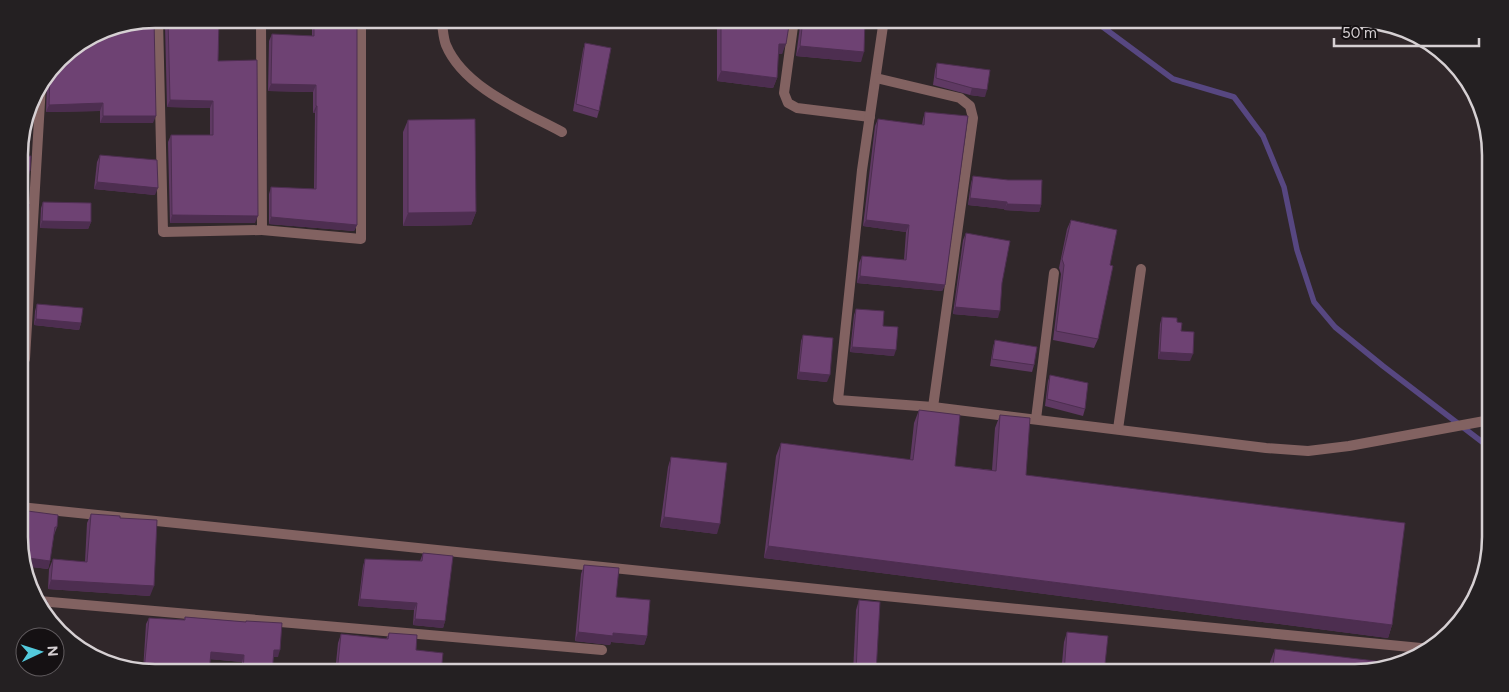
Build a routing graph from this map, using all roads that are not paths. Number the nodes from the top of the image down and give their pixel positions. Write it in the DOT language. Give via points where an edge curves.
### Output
graph roads {
  1 [pos="158,28"];
  2 [pos="261,28"];
  3 [pos="361,28"];
  4 [pos="443,28"];
  5 [pos="793,28"];
  6 [pos="883,28"];
  7 [pos="876,78"];
  8 [pos="39,103"];
  9 [pos="870,117"];
  10 [pos="562,132"];
  11 [pos="262,230"];
  12 [pos="1141,269"];
  13 [pos="1054,273"];
  14 [pos="28,304"];
  15 [pos="933,407"];
  16 [pos="1036,419"];
  17 [pos="1482,421"];
  18 [pos="1118,429"];
  19 [pos="28,508"];
  20 [pos="45,602"];
  21 [pos="1416,648"];
  22 [pos="602,650"];
  1 -- 11 [label="street" via="163,232"];
  2 -- 11 [label="street"];
  3 -- 11 [label="street" via="361,238"];
  4 -- 10 [label="street" via="446,45 460,69 494,96"];
  5 -- 9 [label="street" via="784,93 788,103 798,108"];
  6 -- 7 [label="street"];
  7 -- 9 [label="street"];
  7 -- 15 [label="street" via="960,98 970,106 973,118"];
  8 -- 14 [label="street"];
  9 -- 15 [label="street" via="838,400"];
  12 -- 18 [label="street"];
  13 -- 16 [label="street"];
  15 -- 16 [label="street"];
  16 -- 18 [label="street"];
  17 -- 18 [label="street" via="1308,451"];
  19 -- 21 [label="street"];
  20 -- 22 [label="street"];
}
